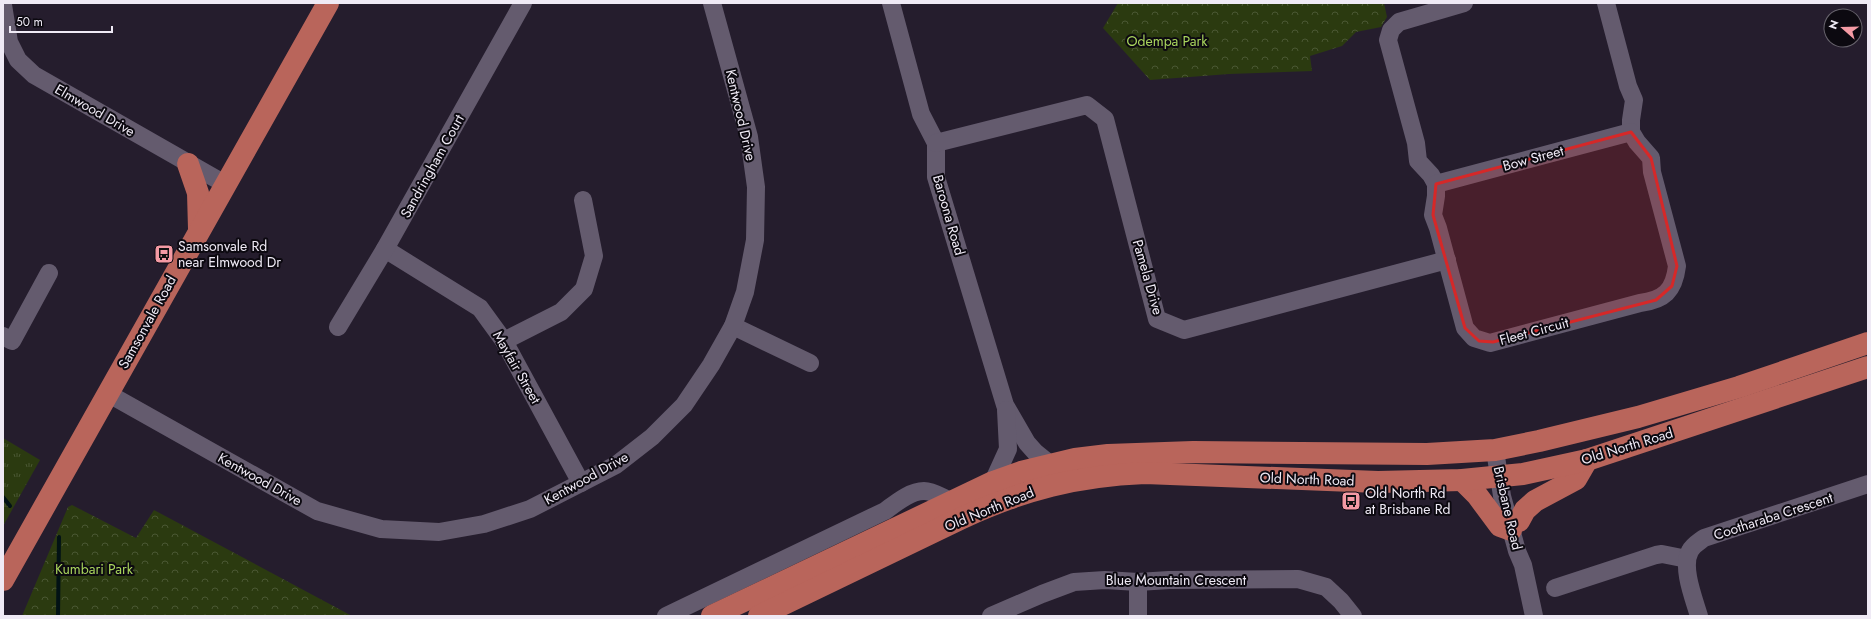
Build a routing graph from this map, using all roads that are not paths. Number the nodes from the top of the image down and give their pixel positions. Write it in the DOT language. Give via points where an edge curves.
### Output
graph roads {
  1 [pos="328,3"];
  2 [pos="523,3"];
  3 [pos="712,3"];
  4 [pos="891,3"];
  5 [pos="1464,3"];
  6 [pos="1606,3"];
  7 [pos="3,6"];
  8 [pos="1631,132"];
  9 [pos="936,144"];
  10 [pos="188,164"];
  11 [pos="225,184"];
  12 [pos="1436,184"];
  13 [pos="583,200"];
  14 [pos="199,229"];
  15 [pos="385,249"];
  16 [pos="1447,260"];
  17 [pos="49,273"];
  18 [pos="733,326"];
  19 [pos="338,327"];
  20 [pos="3,336"];
  21 [pos="504,341"];
  22 [pos="1868,343"];
  23 [pos="810,363"];
  24 [pos="1868,367"];
  25 [pos="107,393"];
  26 [pos="1006,405"];
  27 [pos="1502,448"];
  28 [pos="1587,460"];
  29 [pos="1051,465"];
  30 [pos="1505,476"];
  31 [pos="1462,480"];
  32 [pos="993,482"];
  33 [pos="581,483"];
  34 [pos="1868,484"];
  35 [pos="951,501"];
  36 [pos="1515,525"];
  37 [pos="1687,559"];
  38 [pos="3,580"];
  39 [pos="1138,582"];
  40 [pos="1555,588"];
  41 [pos="666,616"];
  42 [pos="712,616"];
  43 [pos="759,616"];
  44 [pos="991,616"];
  45 [pos="1138,616"];
  46 [pos="1353,616"];
  47 [pos="1534,616"];
  48 [pos="1698,616"];
  1 -- 11 [label="main road, Samsonvale Road"];
  2 -- 15 [label="street, Sandringham Court"];
  3 -- 18 [label="street, Kentwood Drive" via="749,136 756,187 755,240 745,292"];
  4 -- 9 [label="street, Baroona Road" via="921,114"];
  5 -- 12 [label="street" via="1405,19 1394,25 1389,35 1418,161"];
  6 -- 8 [label="street" via="1634,100"];
  7 -- 10 [label="street, Elmwood Drive" via="9,42 18,60 34,75"];
  8 -- 12 [label="street, Bow Street"];
  8 -- 16 [label="street, Fleet Circuit" via="1650,158 1677,266 1672,286 1661,298 1493,342 1484,342 1470,336 1465,328"];
  9 -- 16 [label="street, Pamela Drive" via="1087,106 1106,119 1157,319 1184,330"];
  9 -- 26 [label="street, Baroona Road" via="936,177"];
  10 -- 11 [label="street, Elmwood Drive"];
  10 -- 14 [label="main road" via="198,193"];
  11 -- 14 [label="main road, Samsonvale Road"];
  12 -- 16 [label="street, Fleet Circuit" via="1433,215"];
  13 -- 21 [label="street" via="594,256 584,289 561,312"];
  14 -- 25 [label="main road, Samsonvale Road"];
  15 -- 19 [label="street, Sandringham Court"];
  15 -- 21 [label="street, Mayfair Street" via="480,308"];
  17 -- 20 [label="street" via="12,341"];
  18 -- 23 [label="street"];
  18 -- 33 [label="street, Kentwood Drive" via="711,365 679,410 652,437 616,465"];
  21 -- 33 [label="street, Mayfair Street"];
  22 -- 27 [label="main road, Old North Road" via="1638,417"];
  24 -- 28 [label="main road, Old North Road"];
  25 -- 33 [label="street, Kentwood Drive" via="317,511 382,529 439,532 484,524 530,509"];
  25 -- 38 [label="main road, Samsonvale Road"];
  26 -- 29 [label="street, Baroona Road" via="1027,443"];
  26 -- 32 [label="street, Baroona Road" via="1008,448"];
  27 -- 29 [label="main road, Old North Road" via="1427,454 1146,453 1075,459"];
  27 -- 30 [label="street, Brisbane Road"];
  28 -- 30 [label="main road, Old North Road"];
  28 -- 36 [label="main road" via="1576,479 1535,501"];
  29 -- 32 [label="main road, Old North Road"];
  30 -- 31 [label="main road, Old North Road"];
  30 -- 36 [label="street, Brisbane Road"];
  31 -- 36 [label="main road" via="1477,495 1500,526"];
  31 -- 43 [label="main road, Old North Road" via="1378,482 1145,473 1108,474 1078,479 1022,493 992,504"];
  32 -- 35 [label="main road, Old North Road"];
  34 -- 37 [label="street, Cootharaba Crescent" via="1704,538 1690,550"];
  35 -- 41 [label="street, Old North Road" via="924,491 914,494 885,511"];
  35 -- 42 [label="main road, Old North Road"];
  36 -- 47 [label="street, Brisbane Road" via="1524,549 1523,565"];
  37 -- 40 [label="street" via="1656,555"];
  37 -- 48 [label="street" via="1688,576"];
  39 -- 44 [label="street, Blue Mountain Crescent" via="1074,582"];
  39 -- 45 [label="street"];
  39 -- 46 [label="street, Blue Mountain Crescent" via="1298,579 1326,587"];
}
